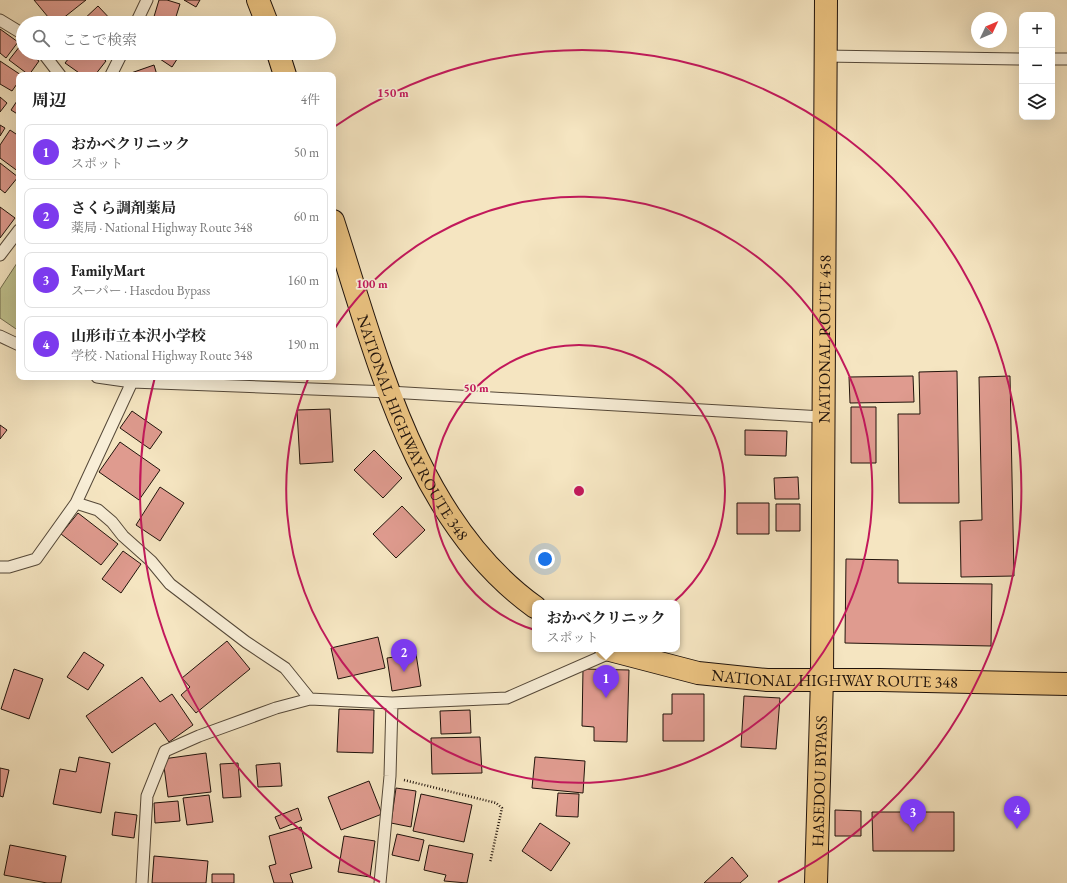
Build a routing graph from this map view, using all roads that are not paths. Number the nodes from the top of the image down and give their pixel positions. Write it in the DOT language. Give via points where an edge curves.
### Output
graph roads {
  1 [pos="147,0"];
  2 [pos="258,0"];
  3 [pos="826,0"];
  4 [pos="139,16"];
  5 [pos="264,16"];
  6 [pos="0,20"];
  7 [pos="16,30"];
  8 [pos="824,56"];
  9 [pos="1019,59"];
  10 [pos="1055,59"];
  11 [pos="1067,59"];
  12 [pos="48,60"];
  13 [pos="118,60"];
  14 [pos="280,60"];
  15 [pos="58,72"];
  16 [pos="112,72"];
  17 [pos="284,72"];
  18 [pos="336,230"];
  19 [pos="16,234"];
  20 [pos="0,255"];
  21 [pos="0,336"];
  22 [pos="16,344"];
  23 [pos="118,380"];
  24 [pos="132,382"];
  25 [pos="389,392"];
  26 [pos="823,416"];
  27 [pos="76,503"];
  28 [pos="0,567"];
  29 [pos="532,605"];
  30 [pos="605,652"];
  31 [pos="617,652"];
  32 [pos="822,679"];
  33 [pos="1067,684"];
  34 [pos="310,699"];
  35 [pos="392,703"];
  36 [pos="142,883"];
  37 [pos="380,883"];
  38 [pos="816,883"];
  1 -- 4 [label="lane"];
  2 -- 5 [label="highway"];
  3 -- 8 [label="highway, NATIONAL ROUTE 458"];
  6 -- 7 [label="lane"];
  8 -- 9 [label="lane"];
  8 -- 26 [label="highway, NATIONAL ROUTE 458"];
  10 -- 11 [label="lane"];
  12 -- 15 [label="lane"];
  13 -- 16 [label="lane"];
  14 -- 17 [label="highway"];
  18 -- 25 [label="highway, NATIONAL HIGHWAY ROUTE 348"];
  19 -- 20 [label="lane"];
  21 -- 22 [label="lane"];
  23 -- 24 [label="lane"];
  24 -- 25 [label="lane"];
  24 -- 27 [label="lane"];
  25 -- 26 [label="lane"];
  25 -- 29 [label="highway, NATIONAL HIGHWAY ROUTE 348" via="439,501 474,552 516,594"];
  26 -- 32 [label="highway, NATIONAL ROUTE 458"];
  27 -- 28 [label="lane" via="36,559"];
  27 -- 34 [label="lane" via="98,510 108,518 170,584 246,642 285,668"];
  30 -- 35 [label="lane" via="507,698"];
  31 -- 32 [label="highway, NATIONAL HIGHWAY ROUTE 348" via="698,673 767,680"];
  32 -- 33 [label="highway, NATIONAL HIGHWAY ROUTE 348"];
  32 -- 38 [label="highway, HASEDOU BYPASS"];
  34 -- 35 [label="lane"];
  34 -- 36 [label="lane" via="276,708 165,751 147,796"];
  35 -- 37 [label="lane" via="390,776"];
}
